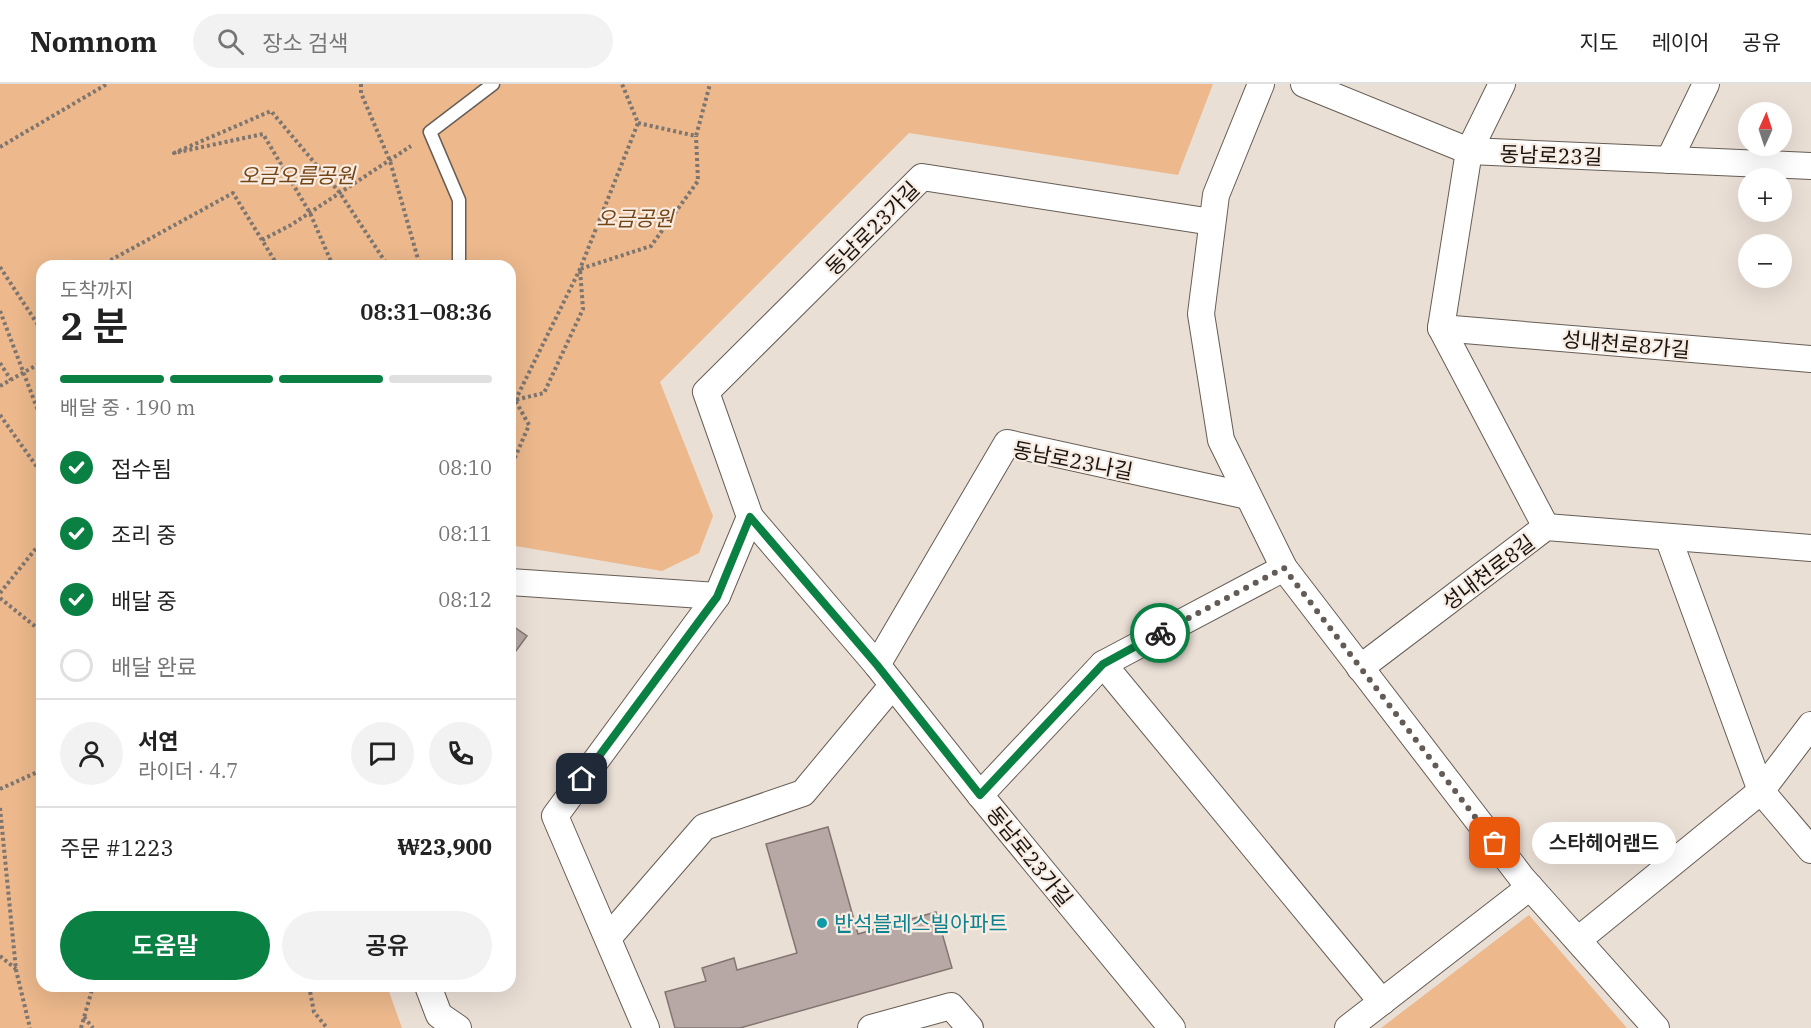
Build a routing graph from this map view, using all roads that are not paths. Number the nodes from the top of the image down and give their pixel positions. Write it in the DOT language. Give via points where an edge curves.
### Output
graph roads {
  1 [pos="493,84"];
  2 [pos="1261,84"];
  3 [pos="1304,84"];
  4 [pos="1502,84"];
  5 [pos="1706,84"];
  6 [pos="1468,151"];
  7 [pos="1669,160"];
  8 [pos="1811,166"];
  9 [pos="1212,222"];
  10 [pos="459,260"];
  11 [pos="1441,328"];
  12 [pos="1811,359"];
  13 [pos="1248,496"];
  14 [pos="750,517"];
  15 [pos="1546,527"];
  16 [pos="1668,537"];
  17 [pos="1811,548"];
  18 [pos="1284,568"];
  19 [pos="516,582"];
  20 [pos="717,597"];
  21 [pos="1103,664"];
  22 [pos="877,665"];
  23 [pos="1360,668"];
  24 [pos="892,686"];
  25 [pos="1811,725"];
  26 [pos="1761,791"];
  27 [pos="980,795"];
  28 [pos="1811,850"];
  29 [pos="1530,887"];
  30 [pos="608,938"];
  31 [pos="1578,940"];
  32 [pos="430,992"];
  33 [pos="1382,1002"];
  34 [pos="458,1028"];
  35 [pos="646,1028"];
  36 [pos="871,1028"];
  37 [pos="970,1028"];
  38 [pos="1172,1028"];
  39 [pos="1348,1028"];
  40 [pos="1656,1028"];
  1 -- 10 [label="lane" via="430,132 459,200"];
  2 -- 9 [label="street" via="1216,195"];
  3 -- 6 [label="street, 동남로23길"];
  4 -- 6 [label="street"];
  5 -- 7 [label="street"];
  6 -- 7 [label="street, 동남로23길"];
  6 -- 11 [label="street"];
  7 -- 8 [label="street, 동남로23길"];
  9 -- 13 [label="street" via="1201,314 1221,440"];
  9 -- 14 [label="street, 동남로23가길" via="922,177 706,392"];
  11 -- 12 [label="street, 성내천로8가길"];
  11 -- 15 [label="street"];
  13 -- 18 [label="street"];
  13 -- 22 [label="street, 동남로23나길" via="1006,443"];
  14 -- 20 [label="street"];
  14 -- 22 [label="street, 동남로23가길"];
  15 -- 16 [label="street, 성내천로8길"];
  15 -- 23 [label="street, 성내천로8길"];
  16 -- 17 [label="street, 성내천로8길"];
  16 -- 26 [label="street"];
  18 -- 21 [label="street"];
  18 -- 23 [label="street"];
  19 -- 20 [label="street"];
  20 -- 30 [label="street" via="555,816"];
  21 -- 27 [label="street"];
  21 -- 33 [label="street"];
  22 -- 24 [label="street, 동남로23가길"];
  23 -- 29 [label="street"];
  24 -- 27 [label="street, 동남로23가길"];
  24 -- 30 [label="street" via="803,793 704,827"];
  25 -- 26 [label="street"];
  26 -- 28 [label="street"];
  26 -- 31 [label="street"];
  27 -- 38 [label="street, 동남로23가길"];
  29 -- 31 [label="street"];
  29 -- 33 [label="street"];
  30 -- 35 [label="street"];
  31 -- 40 [label="street"];
  32 -- 34 [label="street" via="439,1015"];
  33 -- 39 [label="street"];
  36 -- 37 [label="street" via="951,1006"];
}
